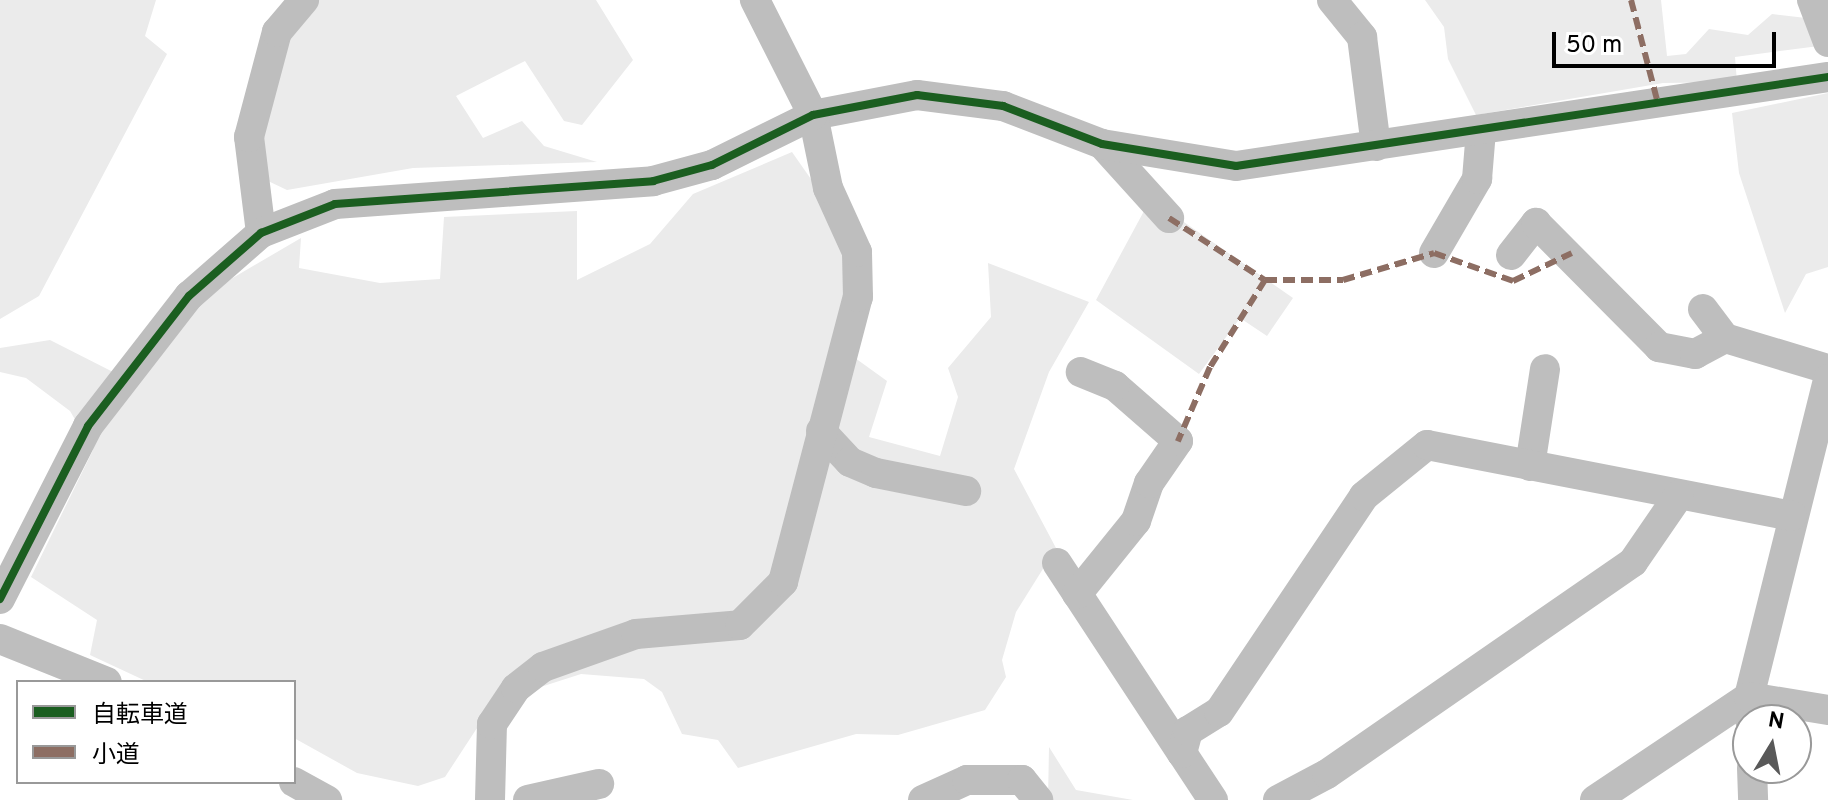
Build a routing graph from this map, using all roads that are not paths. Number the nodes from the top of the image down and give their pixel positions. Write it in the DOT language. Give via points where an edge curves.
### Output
graph roads {
  1 [pos="304,0"];
  2 [pos="1332,0"];
  3 [pos="1812,0"];
  4 [pos="769,5"];
  5 [pos="1828,42"];
  6 [pos="1828,77"];
  7 [pos="813,115"];
  8 [pos="1481,130"];
  9 [pos="1102,144"];
  10 [pos="1376,146"];
  11 [pos="1169,218"];
  12 [pos="261,233"];
  13 [pos="1434,253"];
  14 [pos="1511,255"];
  15 [pos="1703,309"];
  16 [pos="1725,338"];
  17 [pos="1545,369"];
  18 [pos="1828,369"];
  19 [pos="1081,372"];
  20 [pos="1828,379"];
  21 [pos="821,431"];
  22 [pos="1530,466"];
  23 [pos="966,491"];
  24 [pos="1679,495"];
  25 [pos="1792,516"];
  26 [pos="1057,563"];
  27 [pos="1077,594"];
  28 [pos="0,599"];
  29 [pos="0,639"];
  30 [pos="102,680"];
  31 [pos="1751,704"];
  32 [pos="1732,720"];
  33 [pos="1182,753"];
  34 [pos="296,783"];
  35 [pos="599,784"];
  36 [pos="327,800"];
  37 [pos="490,800"];
  38 [pos="528,800"];
  39 [pos="923,800"];
  40 [pos="1038,800"];
  41 [pos="1213,800"];
  42 [pos="1278,800"];
  43 [pos="1595,800"];
  1 -- 12 [label="street" via="277,32 249,137"];
  2 -- 10 [label="street" via="1362,37"];
  3 -- 5 [label="street"];
  4 -- 7 [label="street"];
  6 -- 8 [label="street"];
  7 -- 9 [label="street" via="871,99 964,98"];
  7 -- 12 [label="street" via="712,165 653,181 335,204"];
  7 -- 21 [label="street" via="828,188 857,252 858,297"];
  8 -- 10 [label="street"];
  8 -- 13 [label="street" via="1477,179"];
  9 -- 10 [label="street" via="1236,166"];
  9 -- 11 [label="street"];
  12 -- 28 [label="street" via="189,296 88,426"];
  14 -- 16 [label="street" via="1536,223 1572,253 1643,338 1695,354"];
  15 -- 16 [label="street"];
  16 -- 18 [label="street"];
  17 -- 22 [label="street"];
  19 -- 27 [label="street" via="1115,386 1178,441 1149,483 1136,521"];
  20 -- 25 [label="street"];
  21 -- 23 [label="street" via="850,462 876,473"];
  21 -- 37 [label="street" via="783,582 763,609 740,625 636,634 543,667 516,688 492,724"];
  22 -- 24 [label="street"];
  22 -- 33 [label="street" via="1427,445 1364,496 1219,712 1188,731"];
  24 -- 25 [label="street"];
  24 -- 42 [label="street" via="1633,562 1327,774"];
  25 -- 31 [label="street"];
  26 -- 27 [label="street"];
  27 -- 33 [label="street"];
  29 -- 30 [label="street"];
  32 -- 43 [label="street"];
  33 -- 41 [label="street"];
  34 -- 36 [label="street"];
  35 -- 38 [label="street"];
  39 -- 40 [label="street" via="967,780 1032,785"];
}
